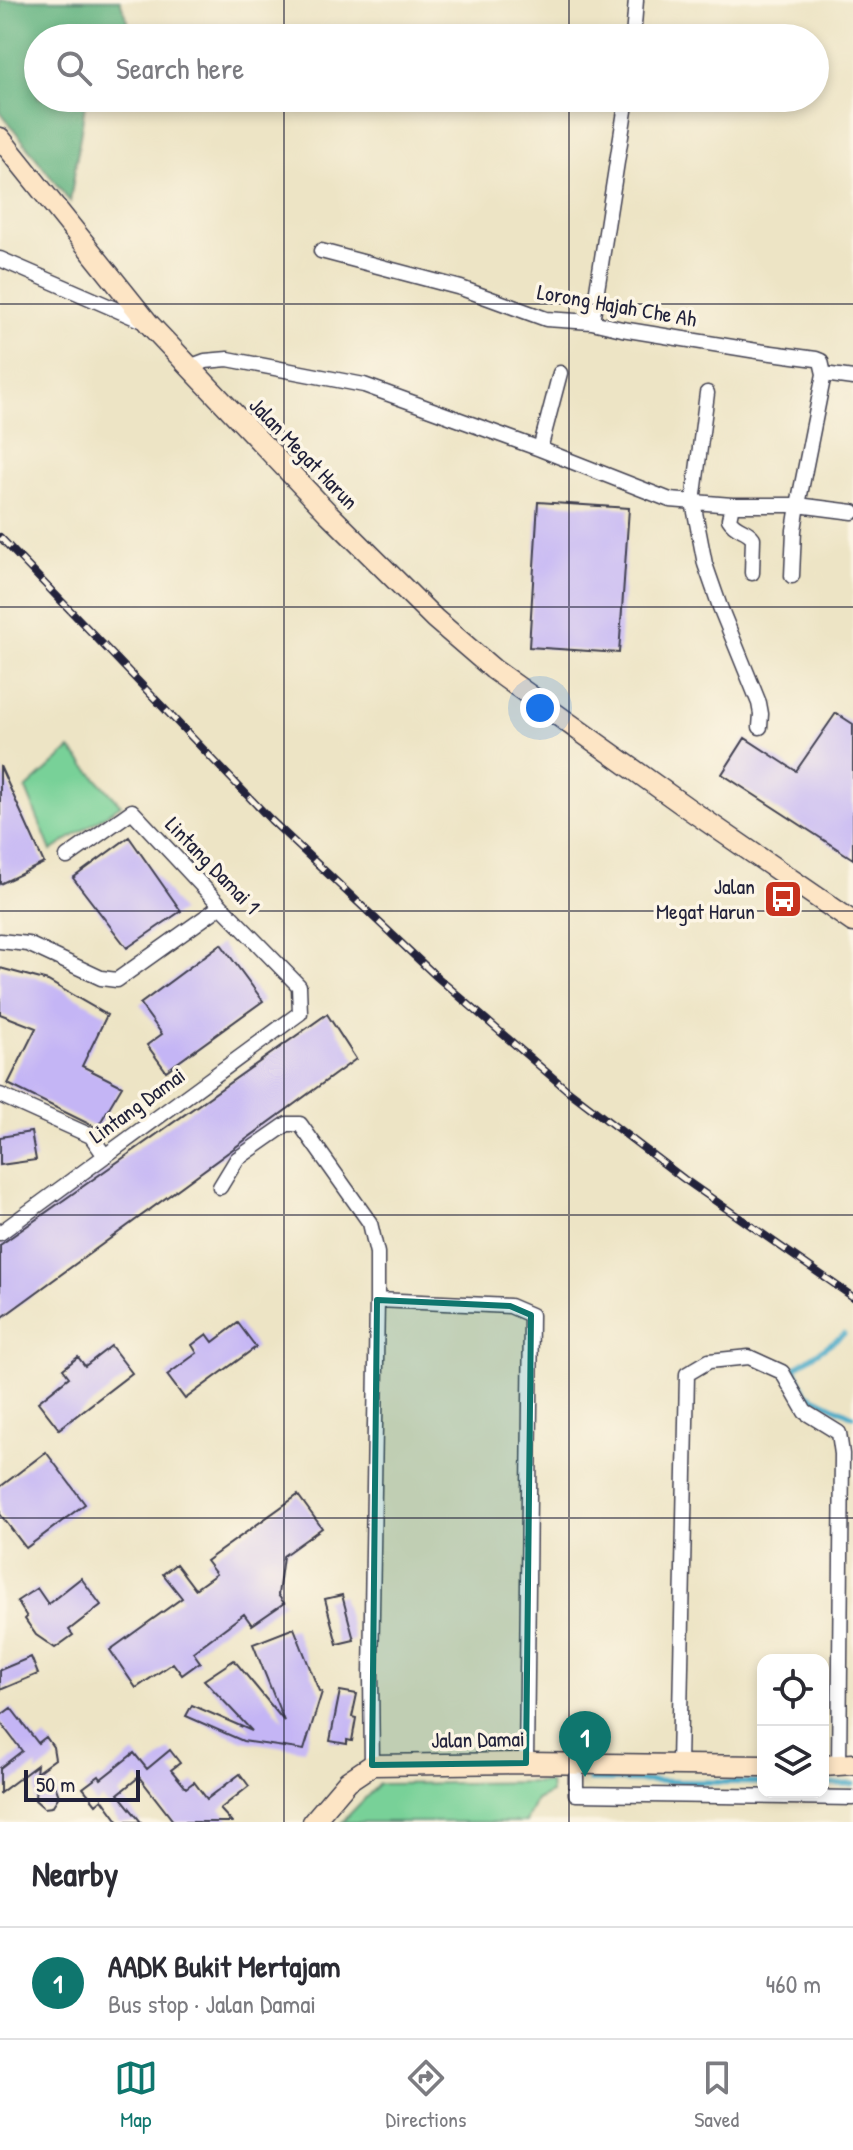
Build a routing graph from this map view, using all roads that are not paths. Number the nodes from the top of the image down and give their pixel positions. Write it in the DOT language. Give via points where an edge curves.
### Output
graph roads {
  1 [pos="636,0"];
  2 [pos="634,24"];
  3 [pos="625,112"];
  4 [pos="0,138"];
  5 [pos="321,251"];
  6 [pos="0,259"];
  7 [pos="592,322"];
  8 [pos="149,324"];
  9 [pos="189,367"];
  10 [pos="560,373"];
  11 [pos="824,374"];
  12 [pos="853,378"];
  13 [pos="707,393"];
  14 [pos="540,449"];
  15 [pos="693,502"];
  16 [pos="732,505"];
  17 [pos="798,505"];
  18 [pos="853,512"];
  19 [pos="752,573"];
  20 [pos="792,576"];
  21 [pos="760,727"];
  22 [pos="67,857"];
  23 [pos="221,906"];
  24 [pos="853,922"];
  25 [pos="0,941"];
  26 [pos="300,1013"];
  27 [pos="0,1095"];
  28 [pos="105,1156"];
  29 [pos="220,1187"];
  30 [pos="0,1233"];
  31 [pos="377,1300"];
  32 [pos="526,1763"];
  33 [pos="576,1763"];
  34 [pos="679,1764"];
  35 [pos="372,1765"];
  36 [pos="757,1766"];
  37 [pos="842,1767"];
  38 [pos="853,1798"];
  39 [pos="313,1822"];
  1 -- 2 [label="street"];
  3 -- 7 [label="street"];
  4 -- 8 [label="street, Jalan Megat Harun"];
  5 -- 7 [label="street, Lorong Hajah Che Ah" via="448,284 546,319"];
  6 -- 8 [label="street"];
  7 -- 11 [label="street, Lorong Hajah Che Ah" via="816,359"];
  8 -- 9 [label="street, Jalan Megat Harun"];
  9 -- 14 [label="street" via="228,359 364,385"];
  9 -- 24 [label="street, Jalan Megat Harun" via="328,513 493,669"];
  10 -- 14 [label="street"];
  11 -- 12 [label="street"];
  11 -- 17 [label="street"];
  13 -- 15 [label="street"];
  14 -- 15 [label="street" via="670,500"];
  15 -- 16 [label="street"];
  15 -- 21 [label="street" via="705,564 759,703"];
  16 -- 17 [label="street"];
  16 -- 19 [label="street" via="729,519 734,527 753,538"];
  17 -- 18 [label="street"];
  17 -- 20 [label="street"];
  22 -- 23 [label="street, Lintang Damai 1" via="132,811"];
  23 -- 25 [label="street" via="117,980 101,978 28,944"];
  23 -- 26 [label="street, Lintang Damai 1" via="299,986"];
  26 -- 28 [label="street, Lintang Damai"];
  27 -- 28 [label="street" via="91,1136"];
  28 -- 30 [label="street, Lintang Damai"];
  29 -- 31 [label="street" via="237,1159 287,1124 300,1124 370,1223 377,1253"];
  31 -- 32 [label="street" via="510,1306 531,1315"];
  31 -- 35 [label="street"];
  32 -- 33 [label="street, Jalan Damai"];
  32 -- 35 [label="street, Jalan Damai"];
  33 -- 34 [label="street, Jalan Damai"];
  33 -- 38 [label="street" via="576,1794"];
  34 -- 36 [label="street, Jalan Damai"];
  34 -- 37 [label="street" via="687,1374 709,1361 749,1357 782,1372 805,1412 839,1433"];
  35 -- 39 [label="street" via="348,1781"];
}
